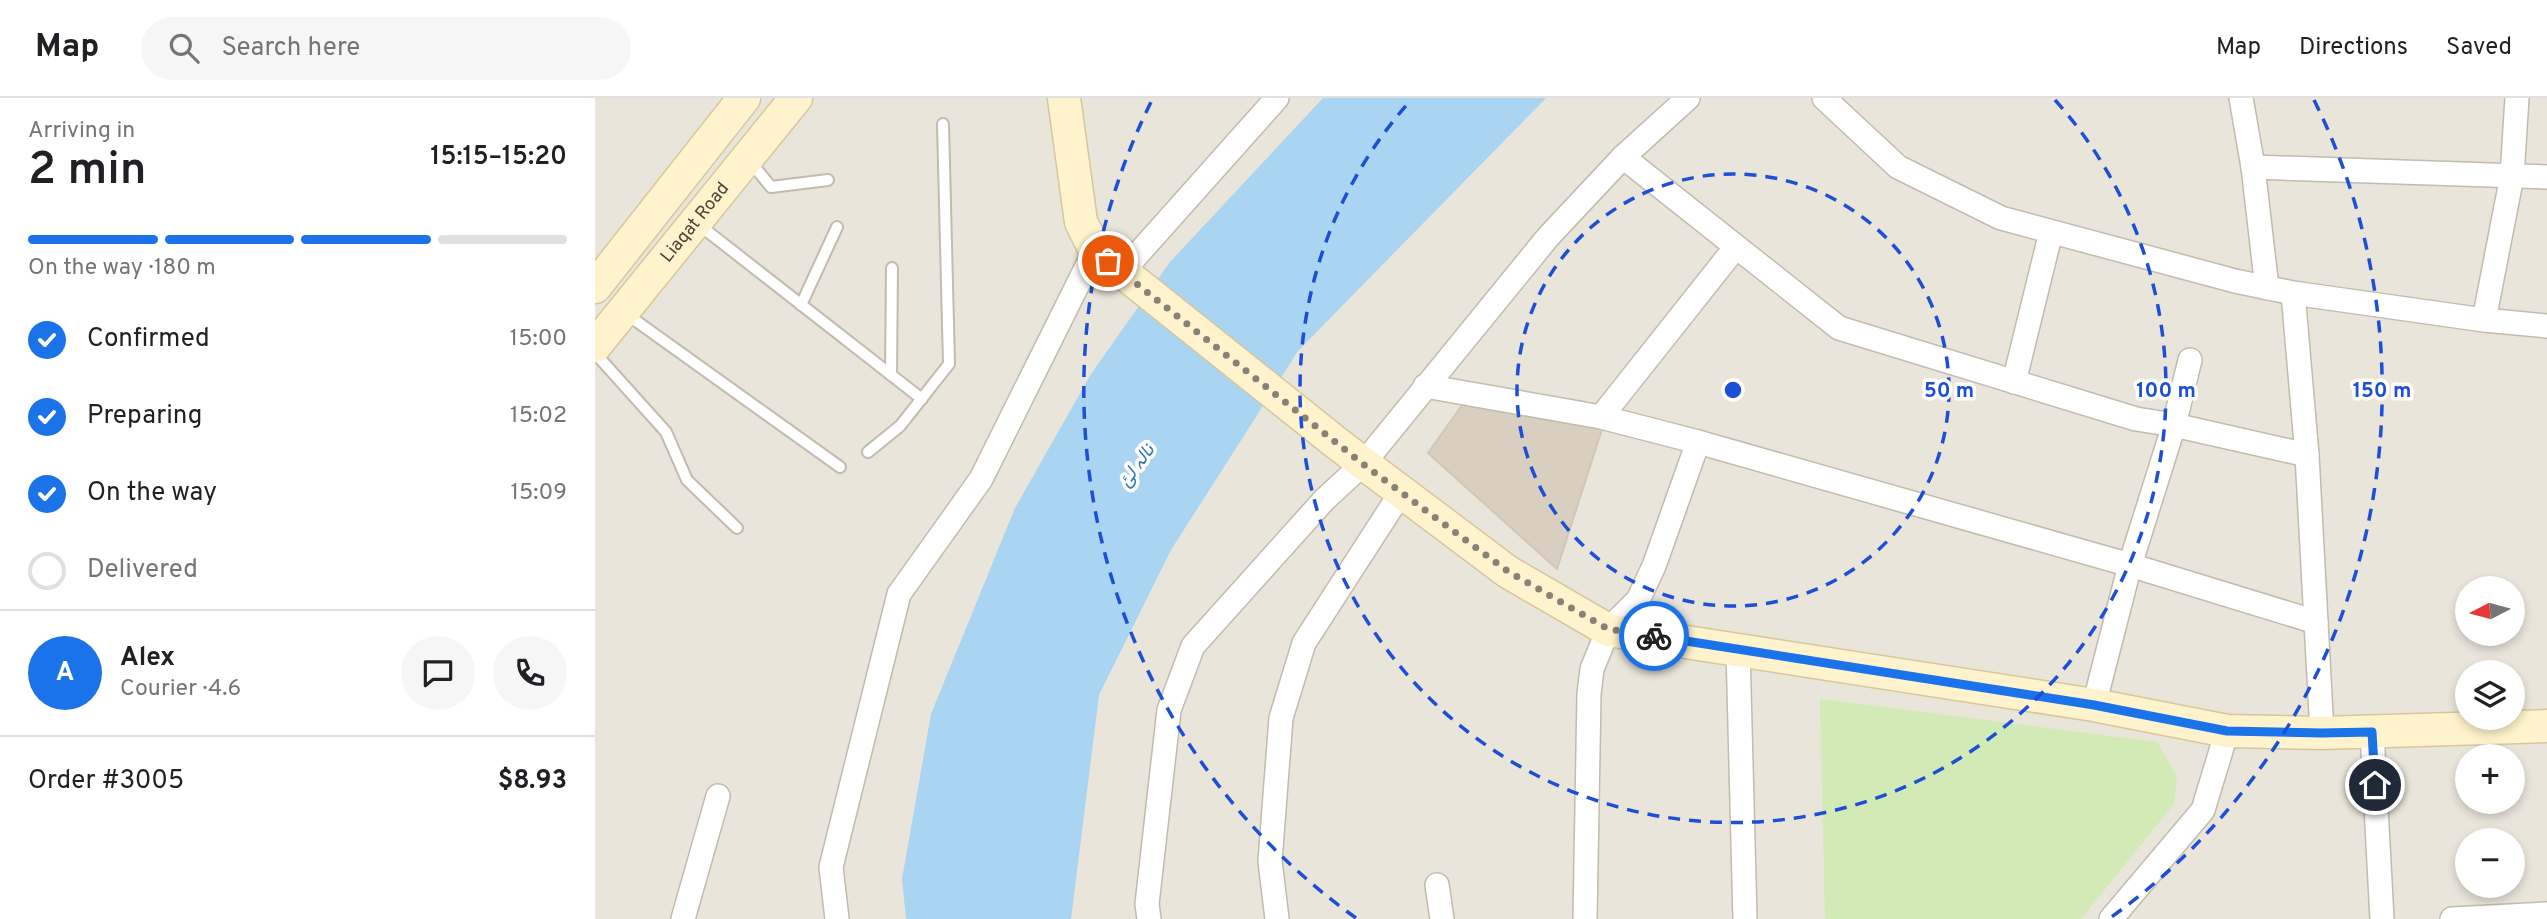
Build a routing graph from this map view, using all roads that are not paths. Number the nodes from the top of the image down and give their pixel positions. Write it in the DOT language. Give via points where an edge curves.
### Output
graph roads {
  1 [pos="796,98"];
  2 [pos="1064,98"];
  3 [pos="1277,98"];
  4 [pos="1688,98"];
  5 [pos="1824,98"];
  6 [pos="2241,98"];
  7 [pos="2517,98"];
  8 [pos="742,99"];
  9 [pos="943,124"];
  10 [pos="1623,157"];
  11 [pos="747,158"];
  12 [pos="2253,167"];
  13 [pos="2512,176"];
  14 [pos="2547,177"];
  15 [pos="828,180"];
  16 [pos="695,222"];
  17 [pos="837,227"];
  18 [pos="2050,232"];
  19 [pos="1735,248"];
  20 [pos="1095,250"];
  21 [pos="892,268"];
  22 [pos="1121,273"];
  23 [pos="595,286"];
  24 [pos="2267,288"];
  25 [pos="2293,293"];
  26 [pos="801,305"];
  27 [pos="623,312"];
  28 [pos="2484,320"];
  29 [pos="2547,326"];
  30 [pos="595,346"];
  31 [pos="595,353"];
  32 [pos="2190,360"];
  33 [pos="891,375"];
  34 [pos="2014,382"];
  35 [pos="1425,386"];
  36 [pos="922,399"];
  37 [pos="1601,417"];
  38 [pos="2174,425"];
  39 [pos="1697,442"];
  40 [pos="868,452"];
  41 [pos="1351,454"];
  42 [pos="2307,455"];
  43 [pos="840,467"];
  44 [pos="1402,491"];
  45 [pos="737,528"];
  46 [pos="2130,565"];
  47 [pos="2316,622"];
  48 [pos="1608,629"];
  49 [pos="1738,649"];
  50 [pos="2094,705"];
  51 [pos="2547,726"];
  52 [pos="2227,731"];
  53 [pos="2372,732"];
  54 [pos="2322,733"];
  55 [pos="718,796"];
  56 [pos="1437,885"];
  57 [pos="2547,914"];
  58 [pos="683,919"];
  59 [pos="837,919"];
  60 [pos="1149,919"];
  61 [pos="1277,919"];
  62 [pos="1443,919"];
  63 [pos="1585,919"];
  64 [pos="1745,919"];
  65 [pos="2111,919"];
  66 [pos="2382,919"];
  67 [pos="2452,919"];
  1 -- 11 [label="street, Liaqat Road"];
  2 -- 20 [label="street" via="1081,222"];
  3 -- 22 [label="street"];
  4 -- 10 [label="street"];
  5 -- 18 [label="street" via="1898,167 2001,218"];
  6 -- 12 [label="street"];
  7 -- 13 [label="street"];
  8 -- 23 [label="street"];
  9 -- 36 [label="lane" via="949,364"];
  10 -- 19 [label="street"];
  10 -- 35 [label="street" via="1548,237"];
  11 -- 15 [label="lane" via="771,187"];
  11 -- 16 [label="street, Liaqat Road"];
  12 -- 13 [label="street"];
  12 -- 24 [label="street"];
  13 -- 14 [label="street"];
  13 -- 28 [label="street"];
  16 -- 26 [label="lane"];
  16 -- 27 [label="street, Liaqat Road"];
  17 -- 26 [label="lane"];
  18 -- 24 [label="street"];
  18 -- 34 [label="street"];
  19 -- 34 [label="street" via="1839,328"];
  19 -- 37 [label="street"];
  20 -- 22 [label="street"];
  20 -- 59 [label="street" via="981,479 899,594 831,867"];
  21 -- 33 [label="lane"];
  22 -- 41 [label="street"];
  24 -- 25 [label="street"];
  25 -- 28 [label="street"];
  25 -- 42 [label="street"];
  26 -- 33 [label="lane"];
  27 -- 30 [label="street, Liaqat Road"];
  27 -- 43 [label="lane"];
  28 -- 29 [label="street"];
  31 -- 45 [label="lane" via="666,432 687,480"];
  32 -- 38 [label="street"];
  33 -- 36 [label="lane"];
  34 -- 38 [label="street" via="2136,419"];
  35 -- 37 [label="street"];
  35 -- 41 [label="street"];
  36 -- 40 [label="lane" via="900,426"];
  37 -- 39 [label="street"];
  38 -- 42 [label="street"];
  38 -- 46 [label="street"];
  39 -- 46 [label="street"];
  39 -- 48 [label="street" via="1638,600"];
  41 -- 44 [label="street"];
  41 -- 60 [label="street" via="1325,499 1193,646 1169,710"];
  42 -- 47 [label="street"];
  44 -- 48 [label="street" via="1509,572"];
  44 -- 61 [label="street" via="1304,643 1282,718 1270,861"];
  46 -- 47 [label="street"];
  46 -- 50 [label="street"];
  47 -- 54 [label="street"];
  48 -- 49 [label="street"];
  48 -- 63 [label="street" via="1592,669 1589,694"];
  49 -- 50 [label="street"];
  49 -- 64 [label="street"];
  50 -- 52 [label="street"];
  51 -- 53 [label="street"];
  52 -- 54 [label="street"];
  52 -- 65 [label="street" via="2203,810"];
  53 -- 54 [label="street"];
  53 -- 66 [label="street"];
  55 -- 58 [label="street"];
  56 -- 62 [label="street"];
  57 -- 67 [label="street"];
}
